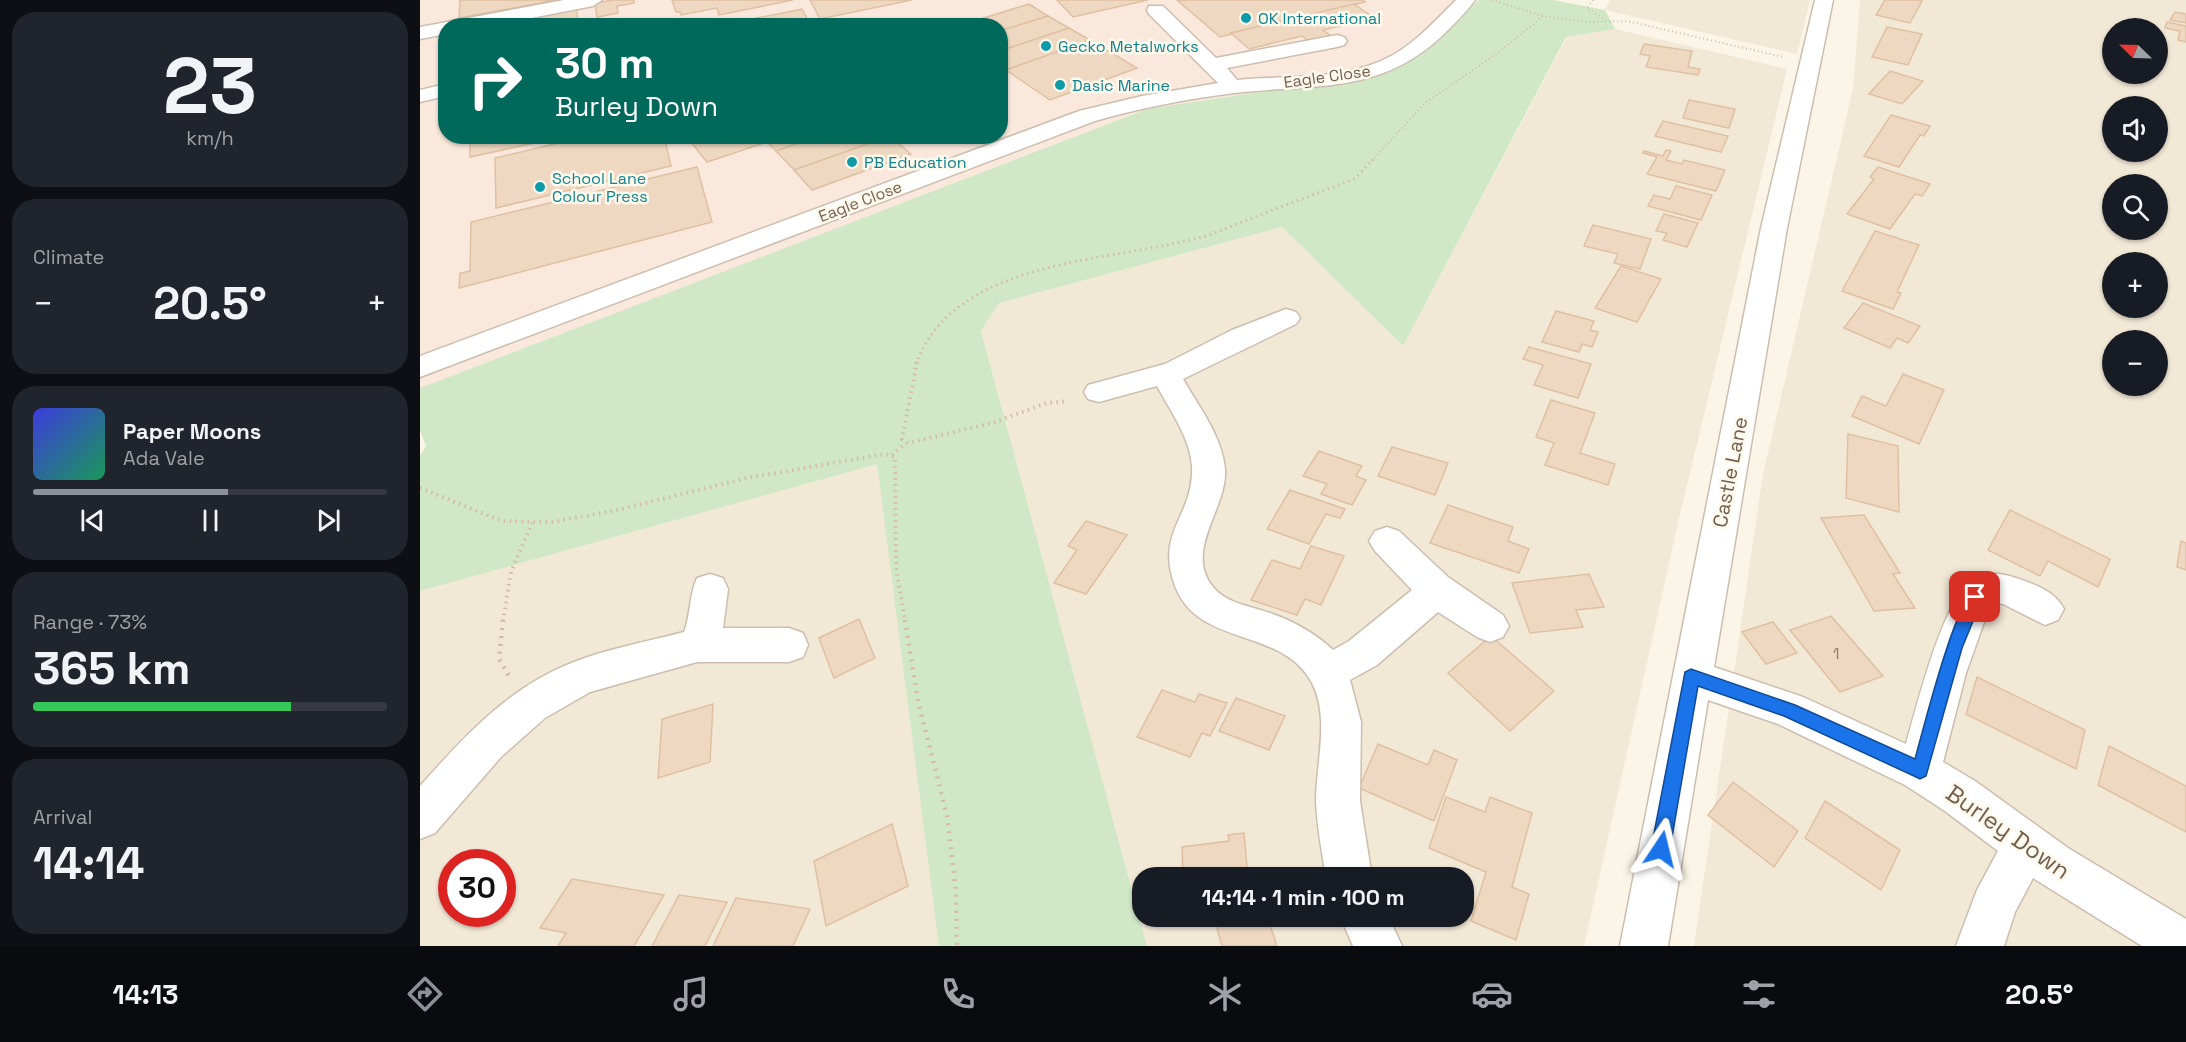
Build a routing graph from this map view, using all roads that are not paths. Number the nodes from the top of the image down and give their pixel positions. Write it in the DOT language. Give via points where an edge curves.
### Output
graph roads {
  1 [pos="593,0"];
  2 [pos="1466,0"];
  3 [pos="1824,0"];
  4 [pos="1156,10"];
  5 [pos="500,18"];
  6 [pos="438,30"];
  7 [pos="420,33"];
  8 [pos="1337,41"];
  9 [pos="1211,65"];
  10 [pos="1235,87"];
  11 [pos="438,92"];
  12 [pos="420,96"];
  13 [pos="1072,99"];
  14 [pos="1093,114"];
  15 [pos="1008,139"];
  16 [pos="992,144"];
  17 [pos="1286,318"];
  18 [pos="420,368"];
  19 [pos="1165,374"];
  20 [pos="1099,392"];
  21 [pos="1387,540"];
  22 [pos="710,589"];
  23 [pos="1437,591"];
  24 [pos="2045,609"];
  25 [pos="1490,626"];
  26 [pos="699,645"];
  27 [pos="789,645"];
  28 [pos="1328,673"];
  29 [pos="1691,677"];
  30 [pos="1920,771"];
  31 [pos="420,818"];
  32 [pos="2028,846"];
  33 [pos="1347,867"];
  34 [pos="1368,927"];
  35 [pos="1378,946"];
  36 [pos="1644,946"];
  37 [pos="1980,946"];
  38 [pos="2186,946"];
  1 -- 5 [label="street"];
  2 -- 10 [label="street, Eagle Close" via="1430,38 1382,68"];
  3 -- 29 [label="street, Castle Lane" via="1774,228"];
  4 -- 9 [label="street"];
  6 -- 7 [label="street"];
  8 -- 9 [label="street"];
  9 -- 10 [label="street"];
  10 -- 14 [label="street, Eagle Close"];
  11 -- 12 [label="street"];
  13 -- 14 [label="street"];
  14 -- 15 [label="street, Eagle Close"];
  16 -- 18 [label="street, Eagle Close"];
  17 -- 19 [label="street"];
  19 -- 20 [label="street"];
  19 -- 28 [label="street" via="1202,443 1209,472 1184,552 1194,588 1214,611 1272,631 1314,658"];
  21 -- 23 [label="street"];
  22 -- 26 [label="street" via="708,618"];
  23 -- 25 [label="street"];
  23 -- 28 [label="street" via="1363,653"];
  24 -- 30 [label="street" via="1997,588 1986,589 1975,597 1954,648"];
  26 -- 27 [label="street"];
  26 -- 31 [label="street" via="580,677 531,705 486,743"];
  28 -- 33 [label="street" via="1340,713 1338,801"];
  29 -- 30 [label="street, Burley Down" via="1789,710"];
  29 -- 36 [label="street, Castle Lane"];
  30 -- 32 [label="street, Burley Down"];
  32 -- 37 [label="street" via="1997,895"];
  32 -- 38 [label="street, Burley Down" via="2088,888"];
  34 -- 35 [label="street"];
}
